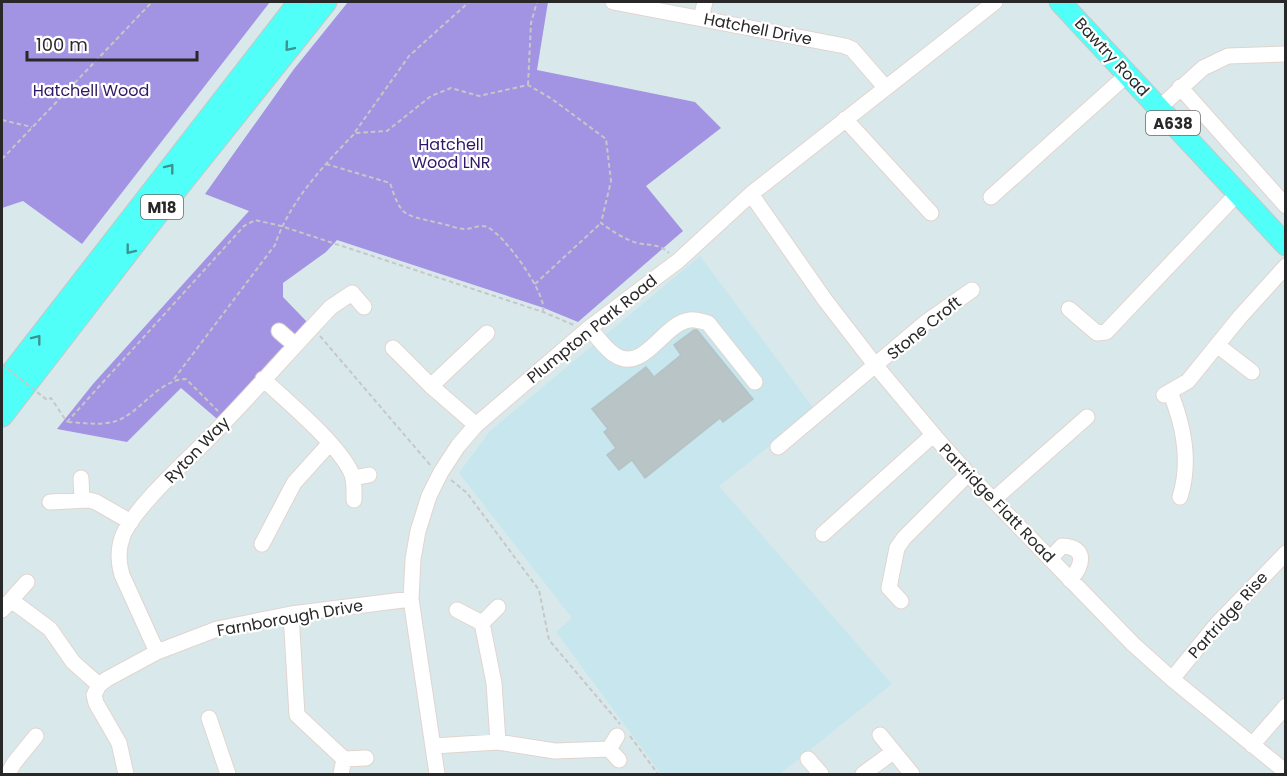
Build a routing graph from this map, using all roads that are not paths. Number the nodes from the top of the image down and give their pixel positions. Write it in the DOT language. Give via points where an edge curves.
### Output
graph roads {
  1 [pos="299,2"];
  2 [pos="326,2"];
  3 [pos="613,2"];
  4 [pos="705,2"];
  5 [pos="995,2"];
  6 [pos="1064,3"];
  7 [pos="701,18"];
  8 [pos="1286,54"];
  9 [pos="1128,74"];
  10 [pos="885,87"];
  11 [pos="1180,87"];
  12 [pos="1159,108"];
  13 [pos="846,119"];
  14 [pos="751,194"];
  15 [pos="1237,194"];
  16 [pos="991,197"];
  17 [pos="1286,206"];
  18 [pos="931,213"];
  19 [pos="1286,245"];
  20 [pos="1286,266"];
  21 [pos="972,290"];
  22 [pos="364,307"];
  23 [pos="1069,309"];
  24 [pos="587,330"];
  25 [pos="279,332"];
  26 [pos="487,333"];
  27 [pos="295,345"];
  28 [pos="1217,345"];
  29 [pos="393,348"];
  30 [pos="876,366"];
  31 [pos="1252,372"];
  32 [pos="263,379"];
  33 [pos="755,382"];
  34 [pos="2,385"];
  35 [pos="431,386"];
  36 [pos="2,416"];
  37 [pos="1086,417"];
  38 [pos="476,425"];
  39 [pos="933,435"];
  40 [pos="330,443"];
  41 [pos="777,447"];
  42 [pos="968,474"];
  43 [pos="369,475"];
  44 [pos="81,478"];
  45 [pos="353,478"];
  46 [pos="1180,497"];
  47 [pos="82,500"];
  48 [pos="354,500"];
  49 [pos="993,500"];
  50 [pos="50,502"];
  51 [pos="131,522"];
  52 [pos="823,534"];
  53 [pos="262,544"];
  54 [pos="1286,553"];
  55 [pos="1050,559"];
  56 [pos="1070,580"];
  57 [pos="27,582"];
  58 [pos="411,599"];
  59 [pos="901,601"];
  60 [pos="6,605"];
  61 [pos="498,607"];
  62 [pos="457,610"];
  63 [pos="291,614"];
  64 [pos="482,623"];
  65 [pos="157,652"];
  66 [pos="1172,679"];
  67 [pos="99,685"];
  68 [pos="1286,706"];
  69 [pos="209,718"];
  70 [pos="880,735"];
  71 [pos="36,736"];
  72 [pos="618,741"];
  73 [pos="498,742"];
  74 [pos="1252,745"];
  75 [pos="433,746"];
  76 [pos="893,752"];
  77 [pos="366,758"];
  78 [pos="808,759"];
  79 [pos="8,764"];
  80 [pos="343,767"];
  81 [pos="1286,772"];
  82 [pos="126,774"];
  83 [pos="228,774"];
  84 [pos="437,774"];
  85 [pos="821,774"];
  86 [pos="863,774"];
  87 [pos="912,774"];
  34 -- 1 [label="highway, M18, one-way"];
  2 -- 36 [label="highway, M18, one-way"];
  3 -- 7 [label="street, Hatchell Drive"];
  4 -- 7 [label="street"];
  5 -- 10 [label="street, Plumpton Park Road"];
  6 -- 9 [label="highway, Bawtry Road / A638"];
  7 -- 10 [label="street, Hatchell Drive" via="845,46"];
  8 -- 11 [label="street" via="1228,56"];
  9 -- 12 [label="highway, Bawtry Road / A638"];
  9 -- 16 [label="street"];
  10 -- 13 [label="street, Plumpton Park Road"];
  11 -- 12 [label="street"];
  11 -- 17 [label="street"];
  12 -- 15 [label="highway, Bawtry Road / A638"];
  13 -- 14 [label="street, Plumpton Park Road"];
  13 -- 18 [label="street"];
  14 -- 24 [label="street, Plumpton Park Road" via="678,261"];
  14 -- 30 [label="street, Partridge Flatt Road"];
  15 -- 19 [label="highway, Bawtry Road / A638"];
  15 -- 23 [label="street" via="1106,332 1097,333"];
  20 -- 28 [label="street"];
  21 -- 30 [label="street, Stone Croft" via="925,323"];
  22 -- 27 [label="street, Ryton Way" via="352,293 331,307"];
  24 -- 33 [label="street" via="617,356 639,358 672,328 689,320 708,323"];
  24 -- 38 [label="street, Plumpton Park Road"];
  25 -- 27 [label="street"];
  26 -- 35 [label="street"];
  27 -- 32 [label="street, Ryton Way"];
  28 -- 31 [label="street"];
  28 -- 46 [label="street" via="1188,381 1167,394 1179,415 1184,438 1186,473"];
  29 -- 35 [label="street"];
  30 -- 39 [label="street, Partridge Flatt Road"];
  30 -- 41 [label="street, Stone Croft"];
  32 -- 40 [label="street"];
  32 -- 51 [label="street, Ryton Way"];
  35 -- 38 [label="street"];
  37 -- 49 [label="street"];
  38 -- 58 [label="street, Plumpton Park Road" via="458,446 429,496 413,559"];
  39 -- 42 [label="street, Partridge Flatt Road"];
  39 -- 52 [label="street"];
  40 -- 45 [label="street"];
  40 -- 53 [label="street" via="294,483"];
  42 -- 49 [label="street, Partridge Flatt Road"];
  42 -- 59 [label="street" via="897,548 889,588"];
  43 -- 45 [label="street"];
  44 -- 47 [label="street"];
  45 -- 48 [label="street"];
  47 -- 50 [label="street"];
  47 -- 51 [label="street" via="96,502"];
  49 -- 55 [label="street, Partridge Flatt Road"];
  51 -- 65 [label="street, Ryton Way" via="123,534 119,563"];
  54 -- 66 [label="street, Partridge Rise" via="1216,624"];
  55 -- 56 [label="street, Partridge Flatt Road"];
  55 -- 56 [label="street" via="1062,546 1081,556 1079,570"];
  56 -- 66 [label="street, Partridge Flatt Road"];
  57 -- 60 [label="street"];
  58 -- 63 [label="street, Farnborough Drive"];
  58 -- 75 [label="street, Plumpton Park Road"];
  60 -- 67 [label="street" via="50,629 73,662"];
  61 -- 64 [label="street"];
  62 -- 64 [label="street"];
  63 -- 65 [label="street, Farnborough Drive" via="217,629"];
  63 -- 80 [label="street" via="297,715"];
  64 -- 73 [label="street" via="494,683"];
  65 -- 67 [label="street, Farnborough Drive"];
  66 -- 74 [label="street, Partridge Flatt Road"];
  67 -- 82 [label="street" via="94,695 96,703 119,743"];
  68 -- 74 [label="street"];
  69 -- 83 [label="street"];
  70 -- 76 [label="street"];
  71 -- 79 [label="street"];
  72 -- 73 [label="street" via="555,751"];
  73 -- 75 [label="street"];
  74 -- 81 [label="street, Partridge Flatt Road"];
  75 -- 84 [label="street, Plumpton Park Road"];
  76 -- 86 [label="street"];
  76 -- 87 [label="street"];
  77 -- 80 [label="street"];
  78 -- 85 [label="street"];
}
